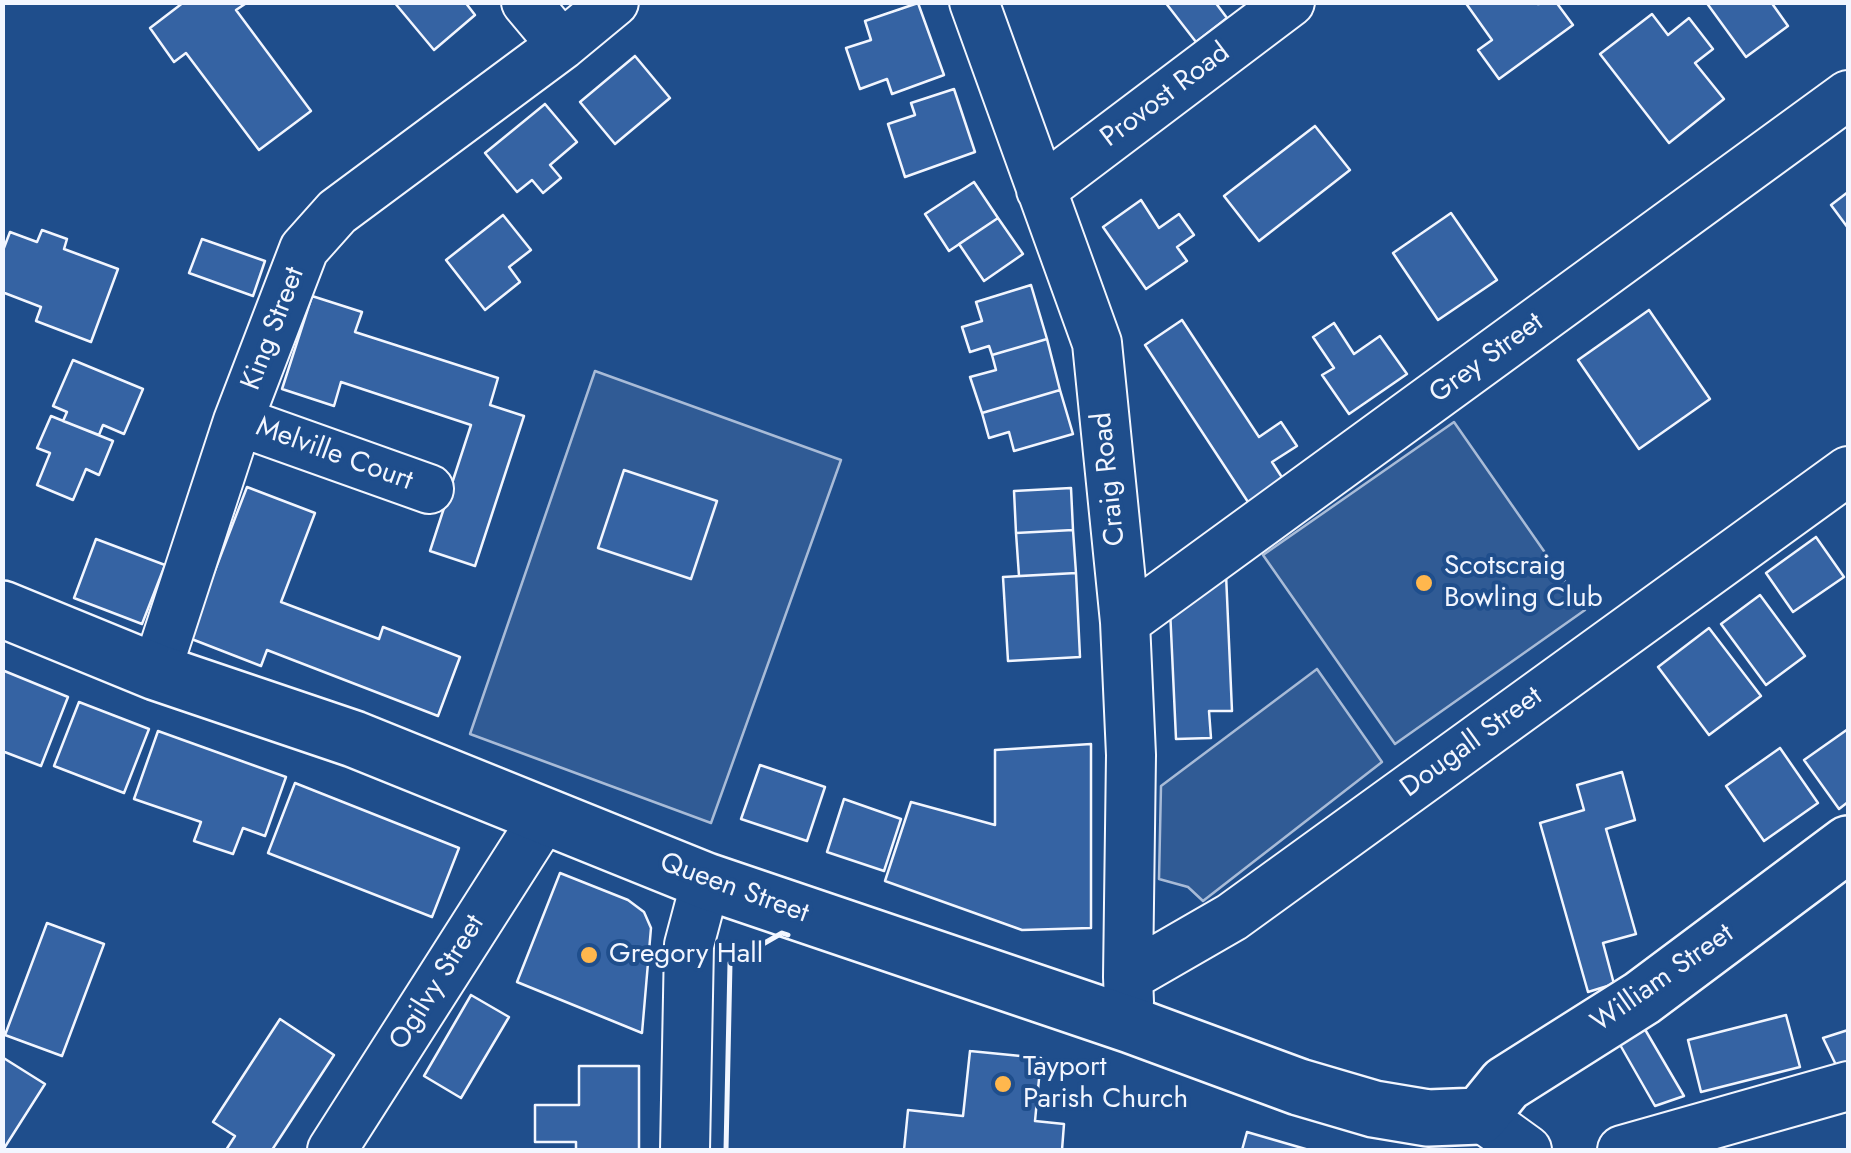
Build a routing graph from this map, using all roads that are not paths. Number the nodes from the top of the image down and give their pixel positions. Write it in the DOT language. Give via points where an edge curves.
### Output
graph roads {
  1 [pos="526,2"];
  2 [pos="614,2"];
  3 [pos="974,2"];
  4 [pos="1290,2"];
  5 [pos="562,45"];
  6 [pos="1848,95"];
  7 [pos="1042,190"];
  8 [pos="238,421"];
  9 [pos="1848,470"];
  10 [pos="429,489"];
  11 [pos="2,608"];
  12 [pos="1124,622"];
  13 [pos="156,672"];
  14 [pos="545,816"];
  15 [pos="1848,844"];
  16 [pos="706,881"];
  17 [pos="1129,1001"];
  18 [pos="1848,1086"];
  19 [pos="1480,1116"];
  20 [pos="332,1150"];
  21 [pos="685,1150"];
  22 [pos="1527,1150"];
  23 [pos="1622,1150"];
  1 -- 5 [label="street"];
  2 -- 5 [label="street, King Street"];
  3 -- 7 [label="street, Craig Road"];
  4 -- 7 [label="street, Provost Road"];
  5 -- 8 [label="street, King Street" via="337,212 304,249"];
  6 -- 12 [label="street, Grey Street"];
  7 -- 12 [label="street, Craig Road" via="1096,343"];
  8 -- 10 [label="street, Melville Court"];
  8 -- 13 [label="street, King Street"];
  9 -- 17 [label="street, Dougall Street" via="1232,916"];
  11 -- 13 [label="main road, Queen Street"];
  12 -- 17 [label="street, Craig Road" via="1131,754"];
  13 -- 14 [label="main road, Queen Street" via="354,739"];
  14 -- 16 [label="main road, Queen Street"];
  14 -- 20 [label="street, Ogilvy Street"];
  15 -- 19 [label="main road, William Street" via="1642,998 1506,1084"];
  16 -- 17 [label="main road, Queen Street"];
  16 -- 21 [label="street" via="689,945"];
  17 -- 19 [label="main road, Queen Street" via="1299,1087 1374,1110"];
  18 -- 23 [label="street"];
  19 -- 22 [label="street"];
}
